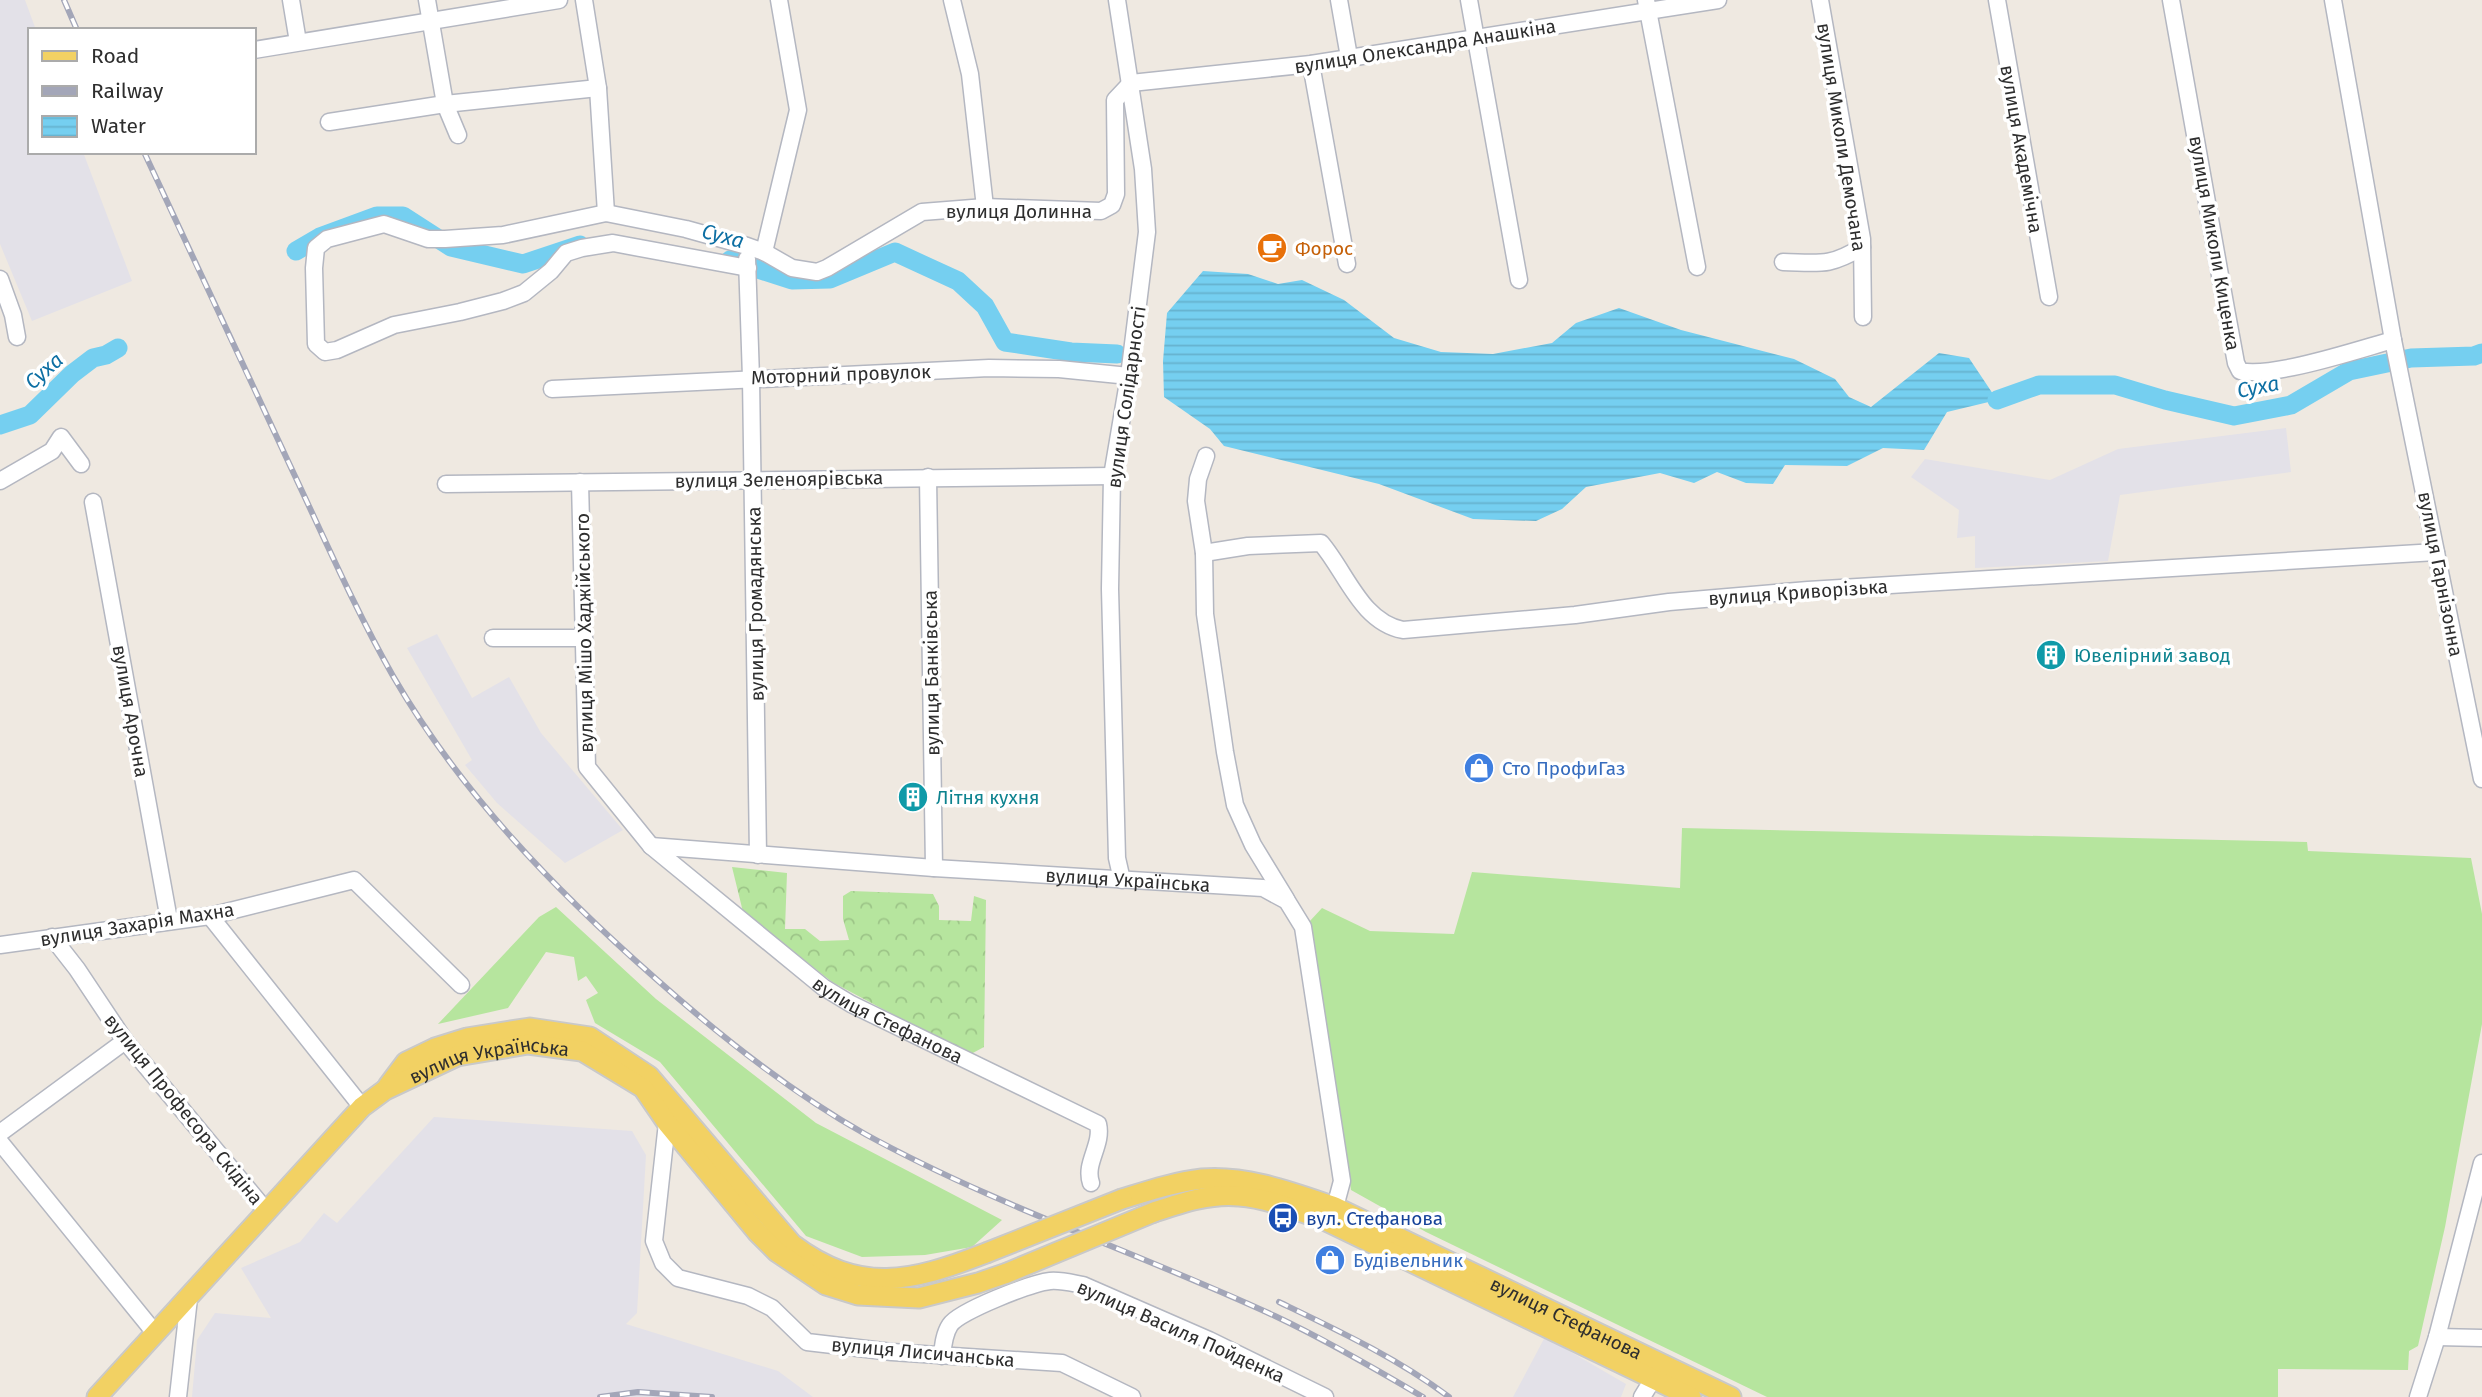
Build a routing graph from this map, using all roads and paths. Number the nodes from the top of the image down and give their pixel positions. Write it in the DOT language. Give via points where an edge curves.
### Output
graph roads {
  1 [pos="291,0"];
  2 [pos="427,0"];
  3 [pos="559,0"];
  4 [pos="584,0"];
  5 [pos="779,0"];
  6 [pos="953,0"];
  7 [pos="1117,0"];
  8 [pos="1339,0"];
  9 [pos="1469,0"];
  10 [pos="1718,0"];
  11 [pos="1820,0"];
  12 [pos="1997,0"];
  13 [pos="2171,0"];
  14 [pos="2333,0"];
  15 [pos="1647,6"];
  16 [pos="430,20"];
  17 [pos="1475,40"];
  18 [pos="298,42"];
  19 [pos="256,50"];
  20 [pos="1349,57"];
  21 [pos="1311,64"];
  22 [pos="1131,83"];
  23 [pos="598,88"];
  24 [pos="445,104"];
  25 [pos="329,122"];
  26 [pos="458,135"];
  27 [pos="985,206"];
  28 [pos="606,213"];
  29 [pos="1862,247"];
  30 [pos="746,248"];
  31 [pos="764,252"];
  32 [pos="1783,262"];
  33 [pos="1347,264"];
  34 [pos="1697,267"];
  35 [pos="748,268"];
  36 [pos="0,279"];
  37 [pos="1519,280"];
  38 [pos="2049,297"];
  39 [pos="1863,317"];
  40 [pos="17,337"];
  41 [pos="2393,340"];
  42 [pos="1129,376"];
  43 [pos="751,378"];
  44 [pos="552,389"];
  45 [pos="1206,456"];
  46 [pos="81,464"];
  47 [pos="1112,476"];
  48 [pos="928,477"];
  49 [pos="753,480"];
  50 [pos="0,481"];
  51 [pos="580,482"];
  52 [pos="446,484"];
  53 [pos="93,502"];
  54 [pos="2436,552"];
  55 [pos="1203,553"];
  56 [pos="493,638"];
  57 [pos="584,638"];
  58 [pos="2482,779"];
  59 [pos="651,846"];
  60 [pos="758,855"];
  61 [pos="934,868"];
  62 [pos="1122,880"];
  63 [pos="1287,901"];
  64 [pos="210,916"];
  65 [pos="169,920"];
  66 [pos="85,932"];
  67 [pos="52,937"];
  68 [pos="0,945"];
  69 [pos="77,968"];
  70 [pos="461,985"];
  71 [pos="125,1041"];
  72 [pos="385,1090"];
  73 [pos="362,1107"];
  74 [pos="667,1123"];
  75 [pos="0,1133"];
  76 [pos="0,1142"];
  77 [pos="2482,1163"];
  78 [pos="1091,1183"];
  79 [pos="1122,1199"];
  80 [pos="267,1212"];
  81 [pos="1154,1212"];
  82 [pos="1329,1213"];
  83 [pos="189,1297"];
  84 [pos="155,1332"];
  85 [pos="2437,1336"];
  86 [pos="2482,1338"];
  87 [pos="942,1356"];
  88 [pos="1653,1379"];
  89 [pos="97,1397"];
  90 [pos="178,1397"];
  91 [pos="1132,1397"];
  92 [pos="1325,1397"];
  93 [pos="1642,1397"];
  94 [pos="1691,1397"];
  95 [pos="1731,1397"];
  96 [pos="2418,1397"];
  1 -- 18 [label="street"];
  2 -- 16 [label="street"];
  3 -- 16 [label="street"];
  4 -- 23 [label="street"];
  5 -- 31 [label="street" via="798,110"];
  6 -- 27 [label="street" via="970,74"];
  7 -- 22 [label="street, вулиця Солідарності"];
  8 -- 20 [label="street"];
  9 -- 17 [label="street"];
  10 -- 15 [label="street, вулиця Олександра Анашкіна"];
  11 -- 29 [label="street, вулиця Миколи Демочана"];
  12 -- 38 [label="street, вулиця Академічна"];
  13 -- 41 [label="street, вулиця Миколи Киценка" via="2241,371 2288,368"];
  14 -- 41 [label="street"];
  15 -- 17 [label="street, вулиця Олександра Анашкіна"];
  15 -- 34 [label="street"];
  16 -- 18 [label="street"];
  16 -- 24 [label="street"];
  17 -- 20 [label="street, вулиця Олександра Анашкіна"];
  17 -- 37 [label="street"];
  18 -- 19 [label="street"];
  20 -- 21 [label="street, вулиця Олександра Анашкіна"];
  21 -- 22 [label="street, вулиця Олександра Анашкіна"];
  21 -- 33 [label="street"];
  22 -- 27 [label="street, вулиця Долинна" via="1115,100 1116,194 1112,205 1101,211"];
  22 -- 42 [label="street, вулиця Солідарності" via="1147,232"];
  23 -- 24 [label="street"];
  23 -- 28 [label="street"];
  24 -- 25 [label="street"];
  24 -- 26 [label="street"];
  27 -- 31 [label="street, вулиця Долинна" via="922,212 817,272 792,268"];
  28 -- 30 [label="street, вулиця Долинна" via="685,229"];
  28 -- 35 [label="street, вулиця Долинна" via="503,235 428,239 384,224 327,239 316,248 316,344 324,352 337,350 394,325 503,301 524,293 566,253 582,248 613,243"];
  29 -- 32 [label="street" via="1830,263"];
  29 -- 39 [label="street, вулиця Миколи Демочана"];
  30 -- 31 [label="street, вулиця Долинна"];
  30 -- 35 [label="street, вулиця Громадянська"];
  35 -- 43 [label="street, вулиця Громадянська"];
  36 -- 40 [label="street"];
  41 -- 54 [label="street, вулиця Гарнізонна"];
  42 -- 43 [label="street, Моторний провулок" via="989,368"];
  42 -- 47 [label="street, вулиця Солідарності"];
  43 -- 44 [label="street, Моторний провулок"];
  43 -- 49 [label="street, вулиця Громадянська"];
  45 -- 55 [label="street" via="1196,501"];
  46 -- 50 [label="street" via="61,437 51,451"];
  47 -- 48 [label="street, вулиця Зеленоярівська"];
  47 -- 62 [label="street, вулиця Солідарності" via="1110,589 1117,858"];
  48 -- 49 [label="street, вулиця Зеленоярівська"];
  48 -- 61 [label="street, вулиця Банківська"];
  49 -- 51 [label="street, вулиця Зеленоярівська"];
  49 -- 60 [label="street, вулиця Громадянська"];
  51 -- 52 [label="street, вулиця Зеленоярівська"];
  51 -- 57 [label="street, вулиця Мішо Хаджійського"];
  53 -- 65 [label="street, вулиця Арочна"];
  54 -- 55 [label="street, вулиця Криворізька" via="1808,590 1403,630 1379,621 1364,606 1321,543"];
  54 -- 58 [label="street, вулиця Гарнізонна"];
  55 -- 63 [label="street" via="1205,614 1236,805 1253,845"];
  56 -- 57 [label="street"];
  57 -- 59 [label="street, вулиця Мішо Хаджійського" via="587,767"];
  59 -- 60 [label="street, вулиця Українська"];
  59 -- 78 [label="street, вулиця Стефанова" via="823,987 1098,1124 1100,1133 1087,1173"];
  60 -- 61 [label="street, вулиця Українська"];
  61 -- 62 [label="street, вулиця Українська"];
  62 -- 63 [label="street, вулиця Українська" via="1263,888"];
  63 -- 82 [label="street" via="1303,927 1342,1181"];
  64 -- 65 [label="street, вулиця Захарія Махна"];
  64 -- 70 [label="street, вулиця Захарія Махна" via="354,880"];
  64 -- 73 [label="street"];
  65 -- 66 [label="street, вулиця Захарія Махна"];
  66 -- 67 [label="street, вулиця Захарія Махна"];
  66 -- 69 [label="street" via="75,946"];
  67 -- 68 [label="street, вулиця Захарія Махна"];
  67 -- 69 [label="street, вулиця Професора Скідіна"];
  69 -- 71 [label="street, вулиця Професора Скідіна"];
  71 -- 75 [label="street"];
  71 -- 80 [label="street, вулиця Професора Скідіна"];
  72 -- 73 [label="main road, вулиця Українська"];
  72 -- 74 [label="main road, вулиця Українська" via="457,1056 528,1044 582,1051 643,1088"];
  72 -- 79 [label="main road, вулиця Українська, bridge" via="406,1062 467,1038 530,1028 590,1037 649,1076 792,1244 816,1261 866,1279 893,1279 948,1267"];
  73 -- 80 [label="main road, вулиця Українська"];
  74 -- 81 [label="main road, вулиця Українська, bridge" via="776,1252 826,1285 858,1295 919,1298 978,1283"];
  74 -- 87 [label="street, вулиця Лисичанська" via="654,1241 663,1263 678,1278 748,1296 772,1308 807,1342"];
  76 -- 84 [label="street"];
  77 -- 85 [label="street"];
  79 -- 82 [label="main road, вулиця Стефанова" via="1166,1185 1231,1179 1258,1184"];
  80 -- 83 [label="main road, вулиця Українська"];
  81 -- 82 [label="main road, вулиця Стефанова" via="1210,1197 1238,1196"];
  82 -- 88 [label="main road, вулиця Стефанова"];
  82 -- 95 [label="main road, вулиця Стефанова"];
  83 -- 84 [label="main road, вулиця Українська"];
  83 -- 90 [label="street"];
  84 -- 89 [label="main road, вулиця Українська"];
  85 -- 86 [label="street"];
  85 -- 96 [label="street"];
  87 -- 91 [label="street, вулиця Лисичанська" via="1062,1363"];
  87 -- 92 [label="street, вулиця Василя Пойденка" via="950,1324 963,1313 1038,1284 1063,1281 1083,1285 1209,1340"];
  88 -- 93 [label="street"];
  88 -- 94 [label="main road, вулиця Стефанова"];
}
